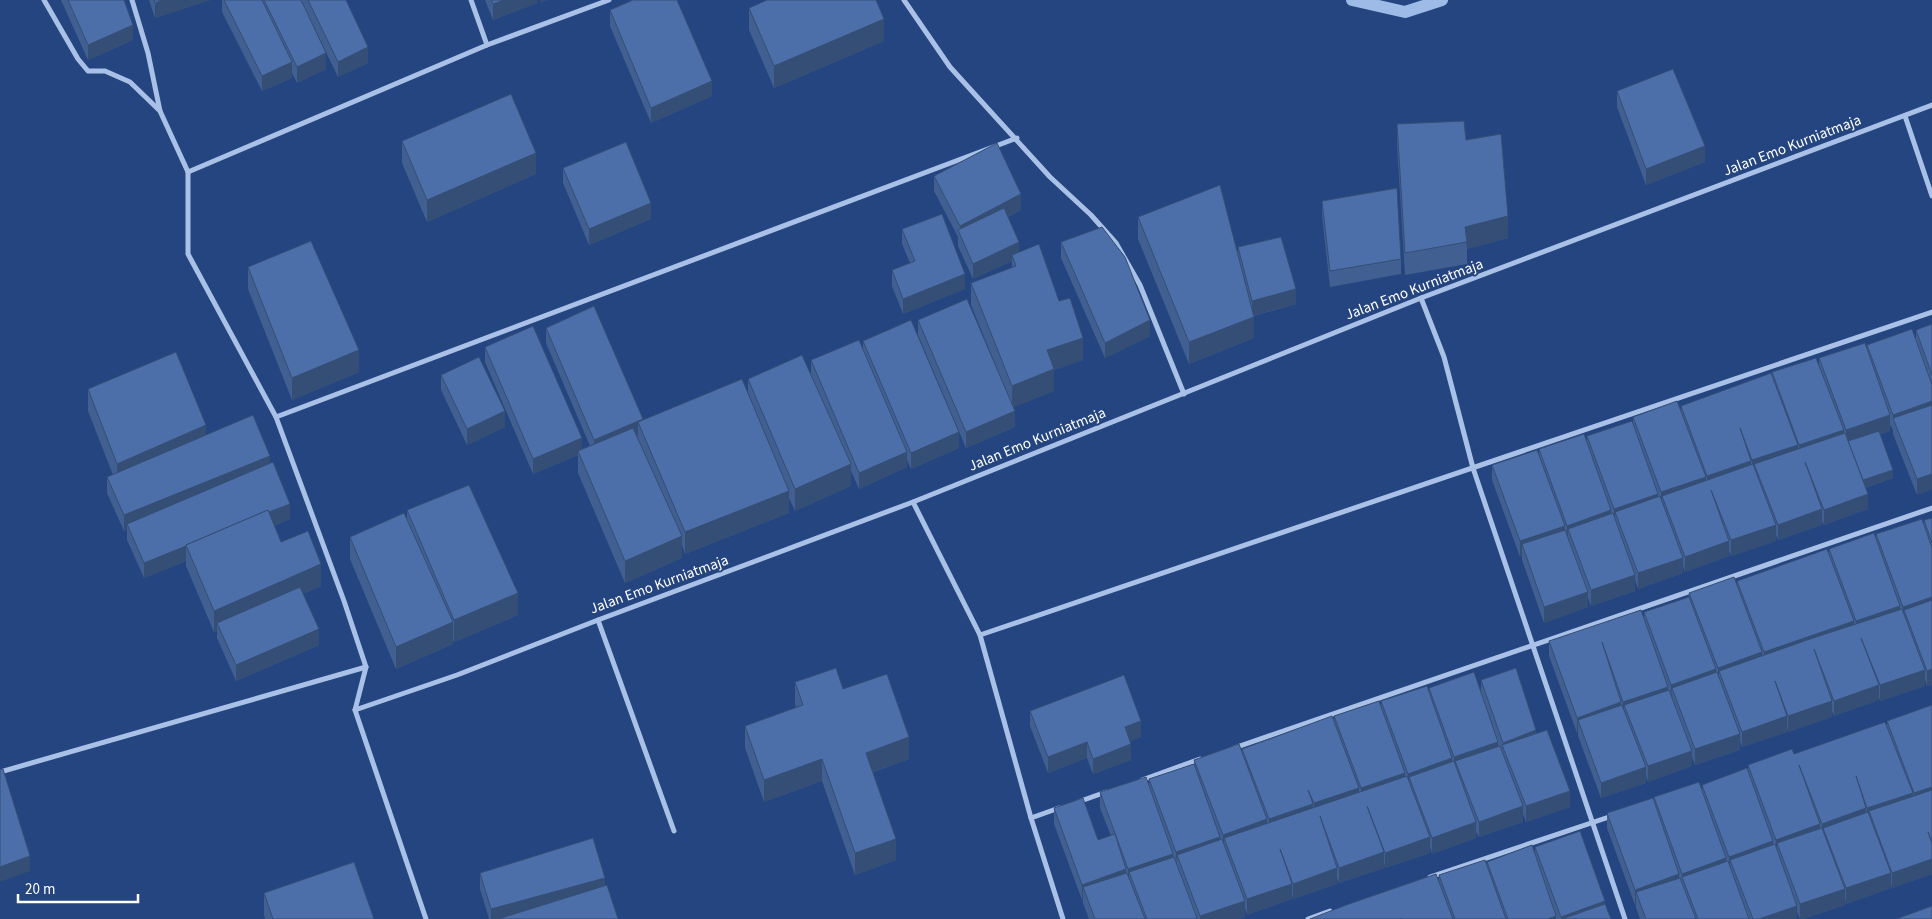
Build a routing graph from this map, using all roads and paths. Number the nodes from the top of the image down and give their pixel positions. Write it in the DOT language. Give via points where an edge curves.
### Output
graph roads {
  1 [pos="44,0"];
  2 [pos="132,0"];
  3 [pos="471,0"];
  4 [pos="609,0"];
  5 [pos="904,0"];
  6 [pos="487,45"];
  7 [pos="1932,105"];
  8 [pos="160,111"];
  9 [pos="1905,116"];
  10 [pos="1017,138"];
  11 [pos="188,172"];
  12 [pos="1932,196"];
  13 [pos="1422,298"];
  14 [pos="1932,312"];
  15 [pos="1184,394"];
  16 [pos="276,417"];
  17 [pos="1472,468"];
  18 [pos="913,502"];
  19 [pos="1932,508"];
  20 [pos="598,620"];
  21 [pos="980,635"];
  22 [pos="1533,645"];
  23 [pos="366,667"];
  24 [pos="356,710"];
  25 [pos="1226,751"];
  26 [pos="1208,757"];
  27 [pos="0,772"];
  28 [pos="1133,783"];
  29 [pos="1114,789"];
  30 [pos="1621,813"];
  31 [pos="1031,818"];
  32 [pos="1592,823"];
  33 [pos="674,831"];
  34 [pos="1427,879"];
  35 [pos="1335,910"];
  36 [pos="426,919"];
  37 [pos="1063,919"];
  38 [pos="1308,919"];
  39 [pos="1625,919"];
  1 -- 8 [label="street" via="88,71 105,71 130,82"];
  2 -- 8 [label="street" via="148,53"];
  3 -- 6 [label="street"];
  4 -- 6 [label="street"];
  5 -- 10 [label="street" via="950,67"];
  6 -- 11 [label="street"];
  7 -- 9 [label="street, Jalan Emo Kurniatmaja"];
  8 -- 11 [label="street"];
  9 -- 12 [label="street"];
  9 -- 13 [label="street, Jalan Emo Kurniatmaja"];
  10 -- 15 [label="street" via="1050,177 1091,215 1116,244 1140,285"];
  10 -- 16 [label="street"];
  11 -- 16 [label="street" via="188,254"];
  13 -- 15 [label="street, Jalan Emo Kurniatmaja"];
  13 -- 17 [label="street" via="1444,357"];
  14 -- 17 [label="street"];
  15 -- 18 [label="street, Jalan Emo Kurniatmaja"];
  16 -- 23 [label="street"];
  17 -- 21 [label="street"];
  17 -- 22 [label="street"];
  18 -- 20 [label="street, Jalan Emo Kurniatmaja"];
  18 -- 21 [label="street"];
  19 -- 22 [label="street"];
  20 -- 24 [label="street, Jalan Emo Kurniatmaja"];
  20 -- 33 [label="street"];
  21 -- 31 [label="street"];
  22 -- 25 [label="street"];
  22 -- 32 [label="street"];
  23 -- 24 [label="street"];
  23 -- 27 [label="street"];
  24 -- 36 [label="street"];
  26 -- 28 [label="street"];
  29 -- 31 [label="street"];
  30 -- 32 [label="street"];
  31 -- 37 [label="street"];
  32 -- 34 [label="street"];
  32 -- 39 [label="street"];
  35 -- 38 [label="street"];
}
